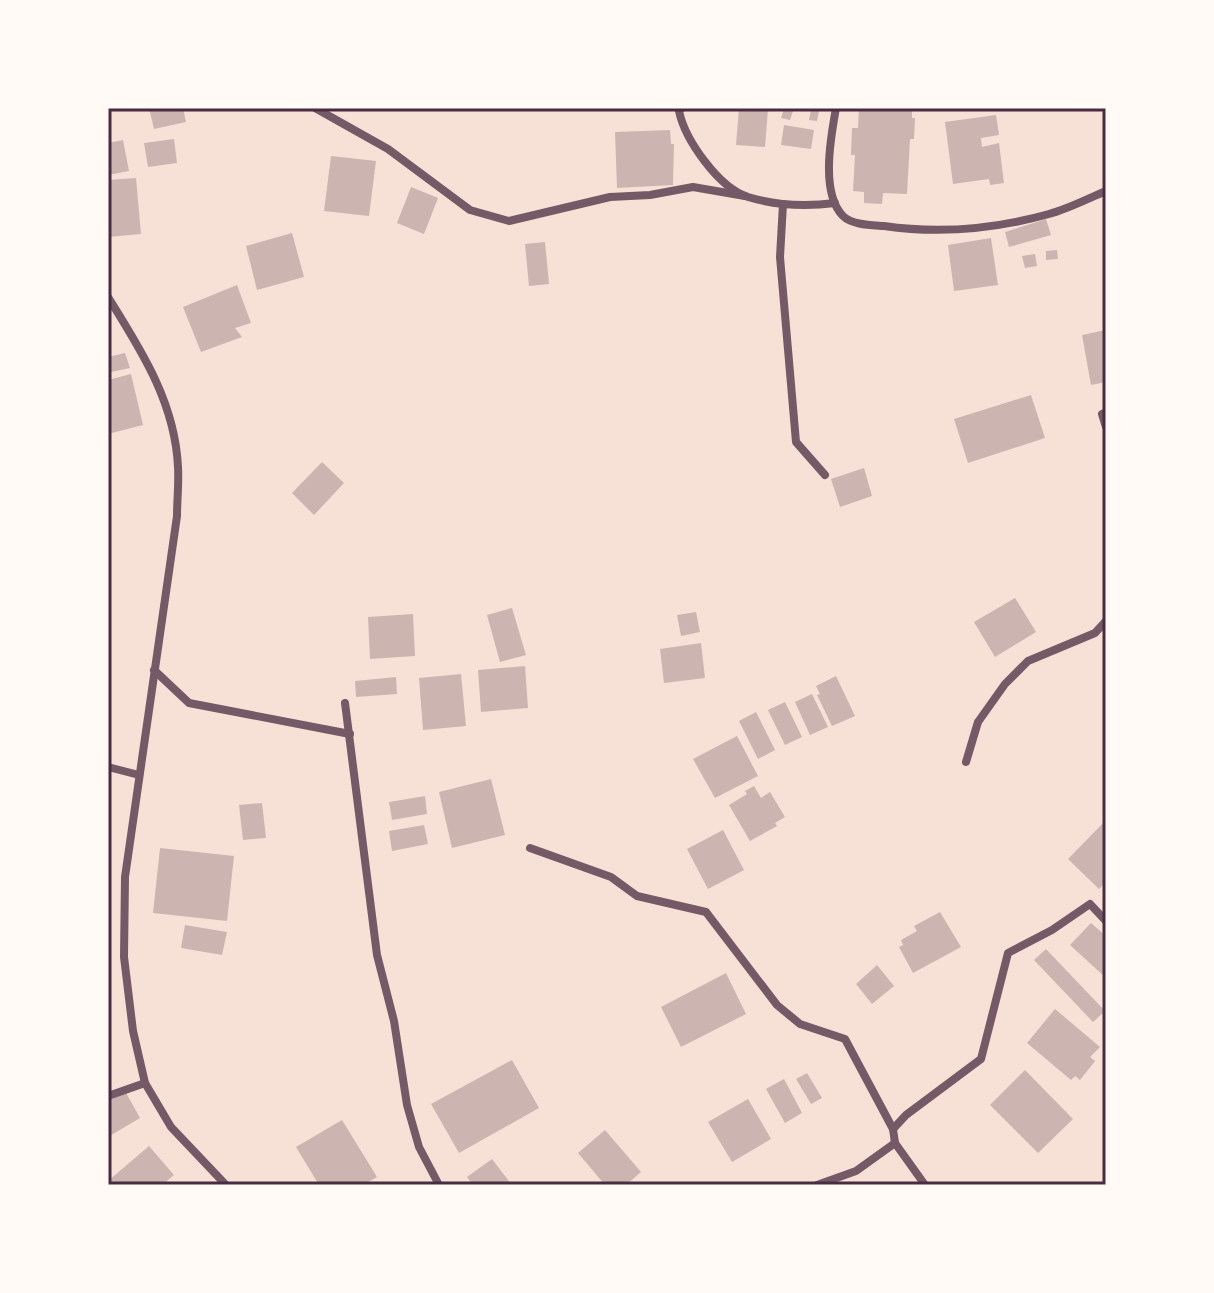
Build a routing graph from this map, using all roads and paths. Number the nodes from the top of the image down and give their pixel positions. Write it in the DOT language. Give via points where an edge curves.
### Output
graph roads {
  1 [pos="315,108"];
  2 [pos="682,108"];
  3 [pos="836,108"];
  4 [pos="1106,191"];
  5 [pos="745,196"];
  6 [pos="835,203"];
  7 [pos="783,204"];
  8 [pos="108,297"];
  9 [pos="1106,412"];
  10 [pos="1106,427"];
  11 [pos="825,475"];
  12 [pos="1106,621"];
  13 [pos="154,670"];
  14 [pos="345,703"];
  15 [pos="350,734"];
  16 [pos="108,759"];
  17 [pos="966,762"];
  18 [pos="112,768"];
  19 [pos="139,775"];
  20 [pos="530,848"];
  21 [pos="1106,921"];
  22 [pos="145,1083"];
  23 [pos="108,1096"];
  24 [pos="893,1129"];
  25 [pos="895,1143"];
  26 [pos="226,1185"];
  27 [pos="439,1185"];
  28 [pos="817,1185"];
  29 [pos="925,1185"];
  1 -- 5 [label="street" via="388,149 470,210 509,221 610,197 693,187"];
  2 -- 5 [label="street" via="682,128 709,168"];
  3 -- 6 [label="street" via="829,186"];
  4 -- 6 [label="street" via="1050,214 965,231 855,222"];
  5 -- 7 [label="street"];
  6 -- 7 [label="street"];
  7 -- 11 [label="street" via="780,257 796,442"];
  8 -- 13 [label="street" via="155,377 169,411 178,465 177,516"];
  9 -- 10 [label="street"];
  12 -- 17 [label="street" via="1095,633 1028,661 1005,684 978,722"];
  13 -- 15 [label="street" via="189,703"];
  13 -- 19 [label="street"];
  14 -- 15 [label="street"];
  15 -- 27 [label="street" via="377,955 407,1105 419,1147"];
  16 -- 18 [label="street"];
  18 -- 19 [label="street"];
  19 -- 22 [label="street" via="125,877 124,957"];
  20 -- 24 [label="street" via="611,877 637,896 706,912 777,1005 800,1024 845,1039"];
  21 -- 24 [label="street" via="1090,904 1008,953 981,1059"];
  22 -- 23 [label="street"];
  22 -- 26 [label="street" via="171,1127"];
  24 -- 25 [label="street"];
  25 -- 28 [label="street" via="856,1171"];
  25 -- 29 [label="street"];
}
